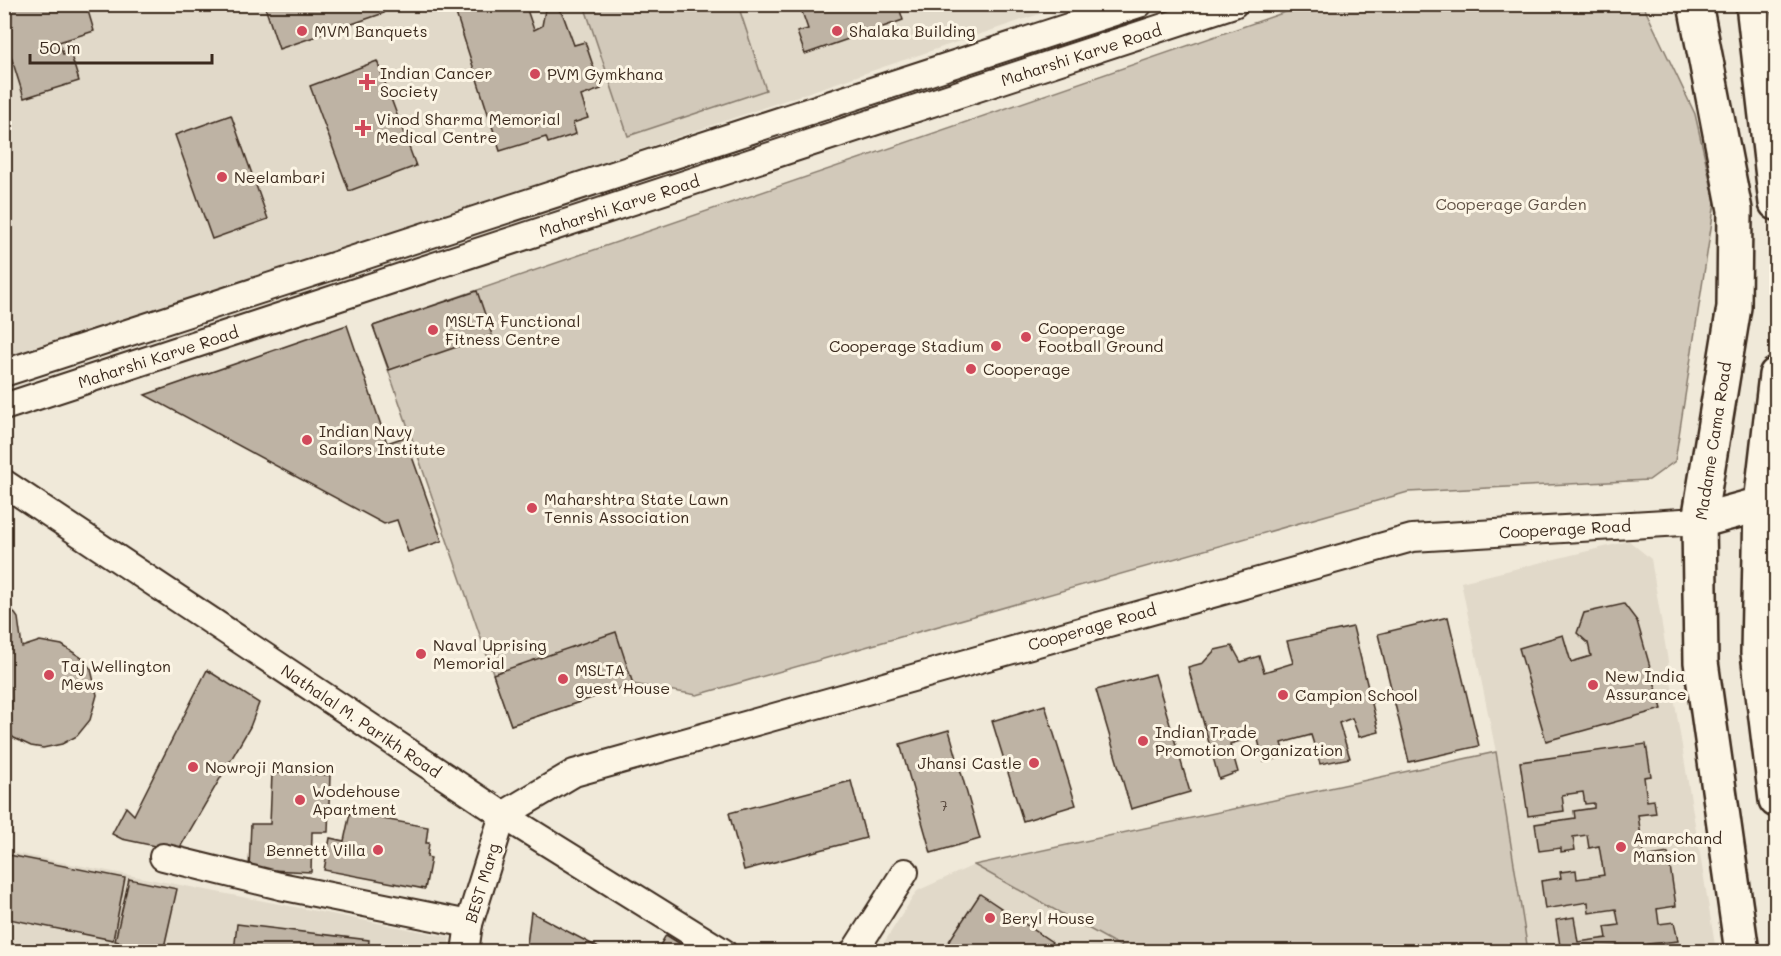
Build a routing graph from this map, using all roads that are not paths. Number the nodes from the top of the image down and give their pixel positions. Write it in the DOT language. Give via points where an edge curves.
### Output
graph roads {
  1 [pos="1139,4"];
  2 [pos="1234,4"];
  3 [pos="1753,4"];
  4 [pos="1763,4"];
  5 [pos="1693,10"];
  6 [pos="1759,39"];
  7 [pos="1776,203"];
  8 [pos="4,373"];
  9 [pos="1776,375"];
  10 [pos="4,407"];
  11 [pos="4,483"];
  12 [pos="1768,500"];
  13 [pos="1699,521"];
  14 [pos="1776,800"];
  15 [pos="503,815"];
  16 [pos="163,857"];
  17 [pos="905,872"];
  18 [pos="469,924"];
  19 [pos="465,951"];
  20 [pos="723,951"];
  21 [pos="854,951"];
  22 [pos="1742,951"];
  1 -- 8 [label="street, Maharshi Karve Road"];
  2 -- 10 [label="street, Maharshi Karve Road"];
  3 -- 6 [label="main road"];
  4 -- 6 [label="main road"];
  5 -- 13 [label="main road, Madame Cama Road" via="1735,210 1734,307"];
  6 -- 7 [label="main road"];
  9 -- 12 [label="main road"];
  11 -- 15 [label="street, Nathalal M. Parikh Road"];
  12 -- 13 [label="main road"];
  12 -- 14 [label="main road" via="1758,653"];
  13 -- 15 [label="street, Cooperage Road" via="1412,538 574,772"];
  13 -- 22 [label="main road, Madame Cama Road" via="1701,662"];
  15 -- 18 [label="street, BEST Marg"];
  15 -- 20 [label="street, Nathalal M. Parikh Road"];
  16 -- 18 [label="street" via="280,886"];
  17 -- 21 [label="street"];
  18 -- 19 [label="street, BEST Marg"];
}
